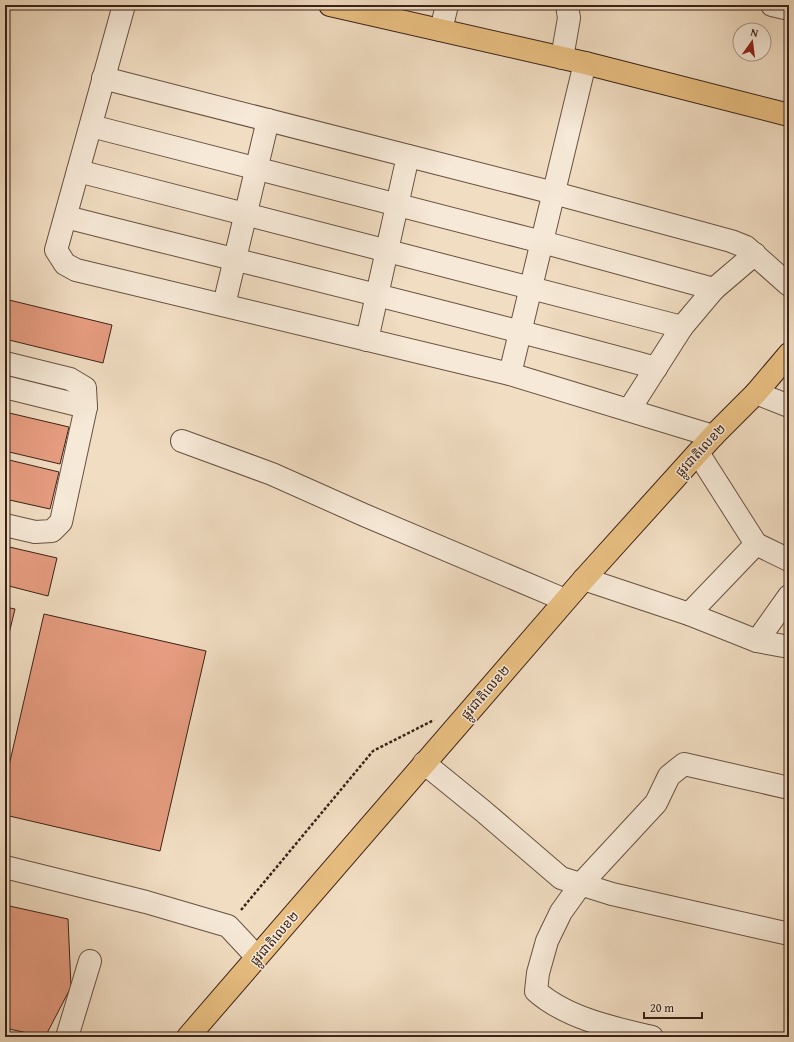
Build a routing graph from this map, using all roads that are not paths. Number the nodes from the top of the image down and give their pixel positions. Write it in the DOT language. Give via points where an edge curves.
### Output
graph roads {
  1 [pos="124,5"];
  2 [pos="330,5"];
  3 [pos="447,5"];
  4 [pos="567,5"];
  5 [pos="772,5"];
  6 [pos="789,9"];
  7 [pos="441,30"];
  8 [pos="562,58"];
  9 [pos="585,63"];
  10 [pos="103,78"];
  11 [pos="789,115"];
  12 [pos="268,120"];
  13 [pos="90,126"];
  14 [pos="408,156"];
  15 [pos="256,168"];
  16 [pos="78,171"];
  17 [pos="554,193"];
  18 [pos="397,205"];
  19 [pos="246,214"];
  20 [pos="66,216"];
  21 [pos="542,242"];
  22 [pos="387,250"];
  23 [pos="755,254"];
  24 [pos="235,260"];
  25 [pos="789,285"];
  26 [pos="531,286"];
  27 [pos="714,289"];
  28 [pos="377,296"];
  29 [pos="224,305"];
  30 [pos="682,327"];
  31 [pos="521,331"];
  32 [pos="367,340"];
  33 [pos="789,354"];
  34 [pos="5,363"];
  35 [pos="656,368"];
  36 [pos="510,374"];
  37 [pos="5,387"];
  38 [pos="756,393"];
  39 [pos="789,406"];
  40 [pos="86,407"];
  41 [pos="629,410"];
  42 [pos="712,436"];
  43 [pos="182,441"];
  44 [pos="698,453"];
  45 [pos="5,525"];
  46 [pos="756,544"];
  47 [pos="789,560"];
  48 [pos="584,578"];
  49 [pos="789,596"];
  50 [pos="565,600"];
  51 [pos="689,614"];
  52 [pos="757,641"];
  53 [pos="789,647"];
  54 [pos="424,763"];
  55 [pos="789,788"];
  56 [pos="5,867"];
  57 [pos="581,884"];
  58 [pos="789,934"];
  59 [pos="257,957"];
  60 [pos="90,961"];
  61 [pos="67,1037"];
  62 [pos="188,1037"];
  63 [pos="652,1037"];
  1 -- 10 [label="street"];
  2 -- 7 [label="main road"];
  3 -- 7 [label="street"];
  4 -- 8 [label="street" via="569,18"];
  5 -- 6 [label="street"];
  7 -- 8 [label="main road"];
  8 -- 9 [label="main road"];
  9 -- 11 [label="main road"];
  9 -- 17 [label="street"];
  10 -- 12 [label="street"];
  10 -- 13 [label="street"];
  12 -- 14 [label="street"];
  12 -- 15 [label="street"];
  13 -- 15 [label="street"];
  13 -- 16 [label="street"];
  14 -- 17 [label="street"];
  14 -- 18 [label="street"];
  15 -- 18 [label="street"];
  15 -- 19 [label="street"];
  16 -- 19 [label="street"];
  16 -- 20 [label="street"];
  17 -- 21 [label="street"];
  17 -- 23 [label="street" via="731,241"];
  18 -- 21 [label="street"];
  18 -- 22 [label="street"];
  19 -- 22 [label="street"];
  19 -- 24 [label="street"];
  20 -- 24 [label="street"];
  20 -- 29 [label="street" via="56,250 65,264 76,270"];
  21 -- 26 [label="street"];
  21 -- 27 [label="street"];
  22 -- 26 [label="street"];
  22 -- 28 [label="street"];
  23 -- 25 [label="street"];
  23 -- 27 [label="street"];
  24 -- 28 [label="street"];
  24 -- 29 [label="street"];
  26 -- 30 [label="street"];
  26 -- 31 [label="street"];
  27 -- 30 [label="street"];
  28 -- 31 [label="street"];
  28 -- 32 [label="street"];
  29 -- 32 [label="street"];
  30 -- 35 [label="street"];
  31 -- 35 [label="street"];
  31 -- 36 [label="street"];
  32 -- 36 [label="street"];
  33 -- 38 [label="main road, ផ្លូវជាតិលេខ២"];
  34 -- 40 [label="street" via="70,379 85,388"];
  35 -- 41 [label="street"];
  36 -- 41 [label="street"];
  37 -- 40 [label="street"];
  38 -- 39 [label="street"];
  38 -- 42 [label="main road, ផ្លូវជាតិលេខ២"];
  40 -- 45 [label="street" via="62,522 52,531 35,532"];
  41 -- 42 [label="street"];
  42 -- 44 [label="main road, ផ្លូវជាតិលេខ២"];
  43 -- 50 [label="street" via="272,474"];
  44 -- 46 [label="street"];
  44 -- 48 [label="main road, ផ្លូវជាតិលេខ២"];
  46 -- 47 [label="street"];
  46 -- 51 [label="street"];
  48 -- 50 [label="main road, ផ្លូវជាតិលេខ២"];
  48 -- 51 [label="street"];
  49 -- 52 [label="street"];
  50 -- 54 [label="main road, ផ្លូវជាតិលេខ២"];
  51 -- 52 [label="street"];
  52 -- 53 [label="street"];
  54 -- 57 [label="street" via="561,878"];
  54 -- 59 [label="main road, ផ្លូវជាតិលេខ២"];
  55 -- 57 [label="street" via="684,764 669,776 656,803"];
  56 -- 59 [label="street" via="146,902 228,926"];
  57 -- 58 [label="street" via="612,894"];
  57 -- 63 [label="street" via="547,941 538,972 536,991 547,1002 580,1016"];
  59 -- 62 [label="main road, ផ្លូវជាតិលេខ២"];
  60 -- 61 [label="street"];
}
